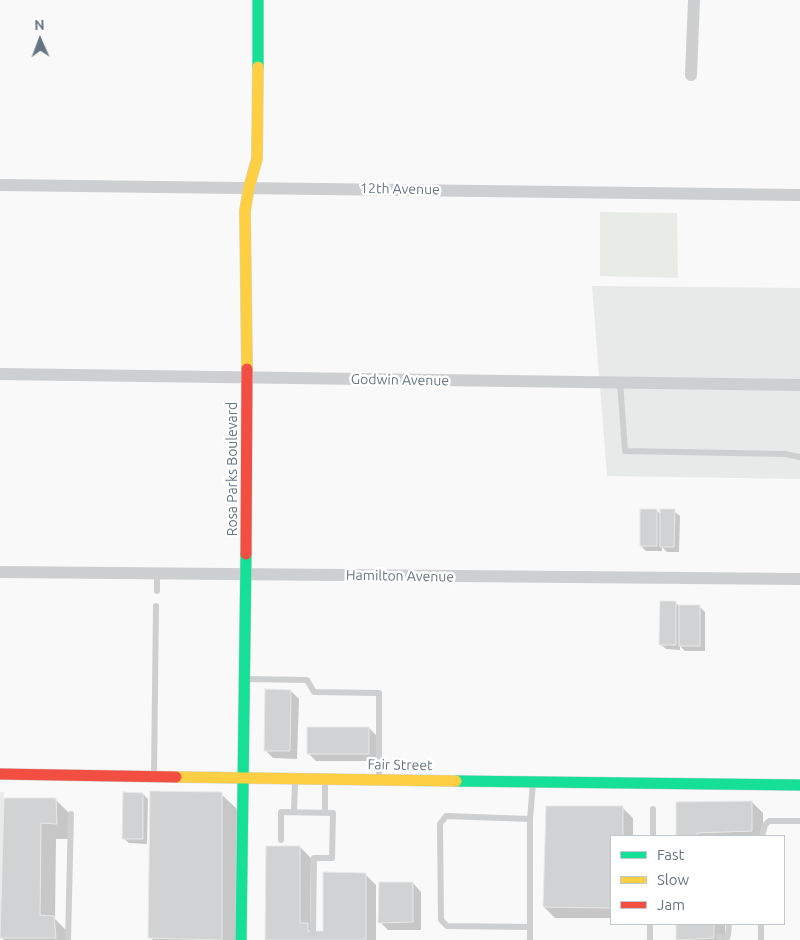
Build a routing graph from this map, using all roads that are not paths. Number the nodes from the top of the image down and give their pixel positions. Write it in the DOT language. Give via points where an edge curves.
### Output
graph roads {
  1 [pos="258,0"];
  2 [pos="694,0"];
  3 [pos="691,75"];
  4 [pos="0,185"];
  5 [pos="249,187"];
  6 [pos="800,195"];
  7 [pos="0,374"];
  8 [pos="247,378"];
  9 [pos="620,382"];
  10 [pos="800,385"];
  11 [pos="800,457"];
  12 [pos="0,572"];
  13 [pos="157,573"];
  14 [pos="246,574"];
  15 [pos="800,580"];
  16 [pos="157,591"];
  17 [pos="156,606"];
  18 [pos="245,679"];
  19 [pos="0,774"];
  20 [pos="154,776"];
  21 [pos="244,778"];
  22 [pos="295,779"];
  23 [pos="326,779"];
  24 [pos="379,780"];
  25 [pos="533,781"];
  26 [pos="800,785"];
  27 [pos="653,809"];
  28 [pos="294,812"];
  29 [pos="325,813"];
  30 [pos="71,814"];
  31 [pos="530,819"];
  32 [pos="800,821"];
  33 [pos="652,835"];
  34 [pos="762,835"];
  35 [pos="281,840"];
  36 [pos="650,925"];
  37 [pos="728,925"];
  38 [pos="761,925"];
  39 [pos="530,927"];
  40 [pos="313,931"];
  41 [pos="68,940"];
  42 [pos="241,940"];
  43 [pos="530,940"];
  44 [pos="650,940"];
  45 [pos="726,940"];
  46 [pos="761,940"];
  1 -- 5 [label="street, Rosa Parks Boulevard" via="257,159"];
  2 -- 3 [label="street"];
  4 -- 5 [label="street, 12th Avenue"];
  5 -- 6 [label="street, 12th Avenue"];
  5 -- 8 [label="street, Rosa Parks Boulevard" via="245,211"];
  7 -- 8 [label="street, Godwin Avenue"];
  8 -- 9 [label="street, Godwin Avenue"];
  8 -- 14 [label="street, Rosa Parks Boulevard"];
  9 -- 10 [label="street, Godwin Avenue"];
  9 -- 11 [label="lane" via="625,451"];
  12 -- 13 [label="street, Hamilton Avenue"];
  13 -- 14 [label="street, Hamilton Avenue"];
  13 -- 16 [label="lane"];
  14 -- 15 [label="street, Hamilton Avenue"];
  14 -- 18 [label="street, Rosa Parks Boulevard"];
  17 -- 20 [label="lane"];
  18 -- 21 [label="street, Rosa Parks Boulevard"];
  18 -- 24 [label="lane" via="307,680 314,692 379,693"];
  19 -- 20 [label="street, Fair Street"];
  20 -- 21 [label="street, Fair Street"];
  21 -- 22 [label="street, Fair Street"];
  21 -- 42 [label="street, Rosa Parks Boulevard"];
  22 -- 23 [label="street, Fair Street"];
  22 -- 28 [label="lane"];
  23 -- 24 [label="street, Fair Street"];
  23 -- 29 [label="lane"];
  24 -- 25 [label="street, Fair Street"];
  25 -- 26 [label="street, Fair Street"];
  25 -- 31 [label="lane"];
  27 -- 33 [label="lane"];
  28 -- 29 [label="lane"];
  28 -- 35 [label="lane" via="281,812"];
  29 -- 40 [label="lane" via="333,813 332,858 314,858"];
  30 -- 41 [label="lane"];
  31 -- 39 [label="lane"];
  31 -- 39 [label="lane" via="446,816 440,824 441,920 447,926"];
  32 -- 34 [label="lane" via="769,821"];
  36 -- 44 [label="lane"];
  37 -- 45 [label="lane"];
  38 -- 46 [label="lane"];
  39 -- 43 [label="lane"];
}
